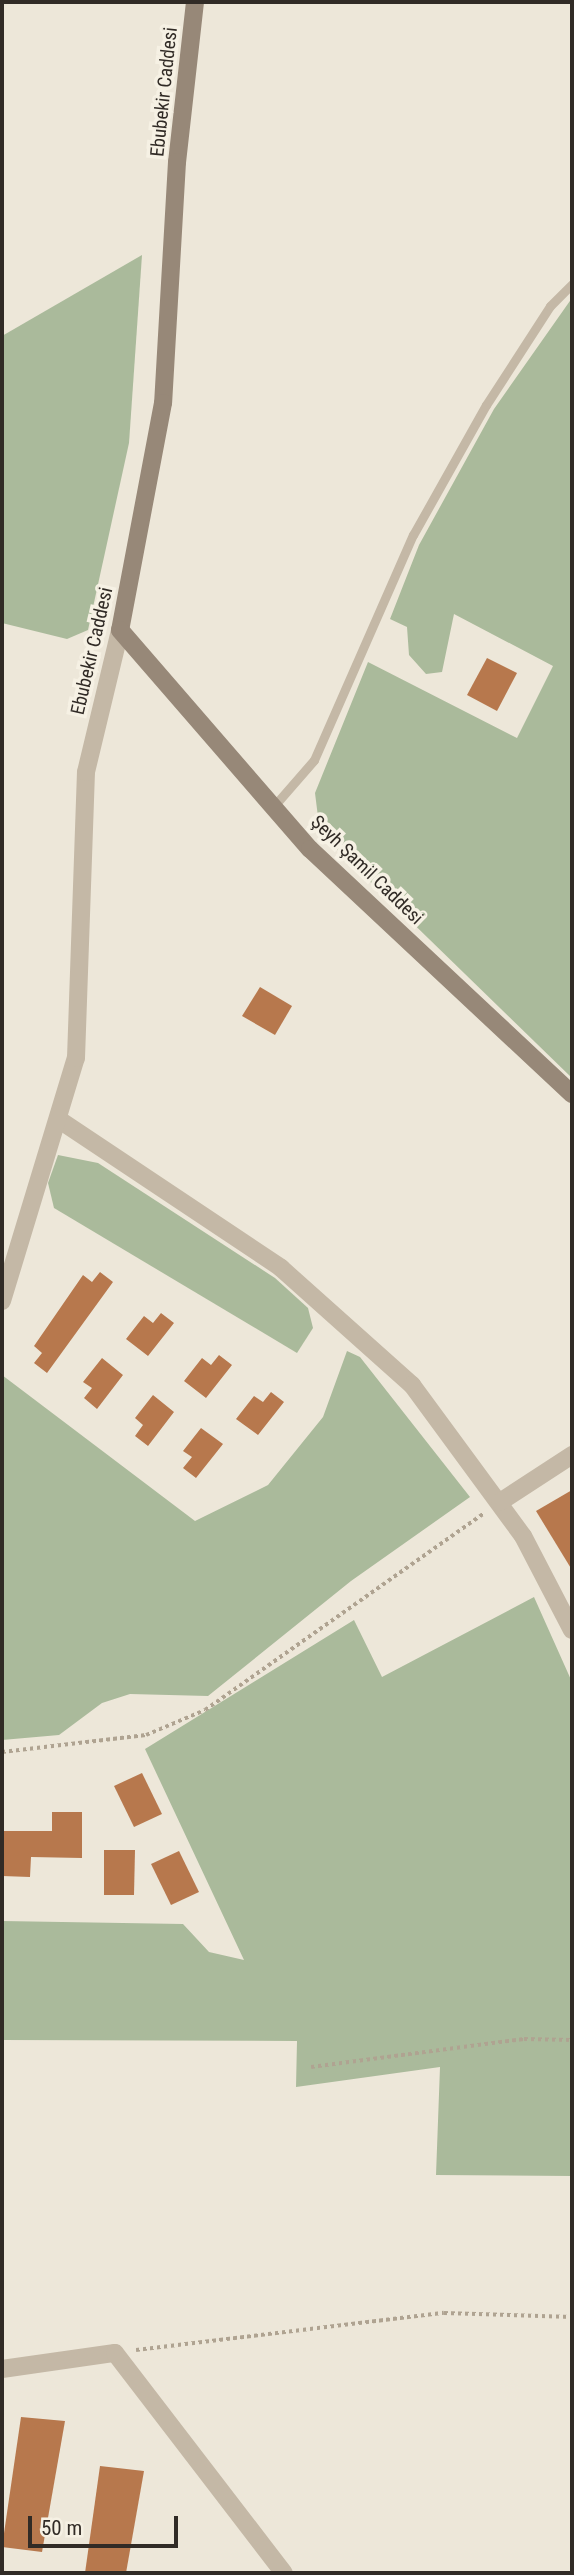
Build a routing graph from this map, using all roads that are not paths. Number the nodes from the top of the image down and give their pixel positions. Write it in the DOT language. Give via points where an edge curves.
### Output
graph roads {
  1 [pos="195,2"];
  2 [pos="572,284"];
  3 [pos="120,630"];
  4 [pos="274,806"];
  5 [pos="572,1094"];
  6 [pos="58,1119"];
  7 [pos="2,1301"];
  8 [pos="572,1455"];
  9 [pos="500,1502"];
  10 [pos="572,1630"];
  11 [pos="2,2369"];
  12 [pos="284,2573"];
  1 -- 3 [label="street, Ebubekir Caddesi" via="177,162 163,403"];
  2 -- 4 [label="lane" via="550,306 486,405 413,535 314,760"];
  3 -- 4 [label="street, Şeyh Şamil Caddesi"];
  3 -- 6 [label="street, Ebubekir Caddesi" via="86,772 76,1058"];
  4 -- 5 [label="street, Şeyh Şamil Caddesi" via="310,849"];
  6 -- 7 [label="street, Ebubekir Caddesi"];
  6 -- 9 [label="street" via="281,1268 341,1318 412,1385"];
  8 -- 9 [label="street"];
  9 -- 10 [label="street"];
  11 -- 12 [label="street" via="115,2353"];
}
